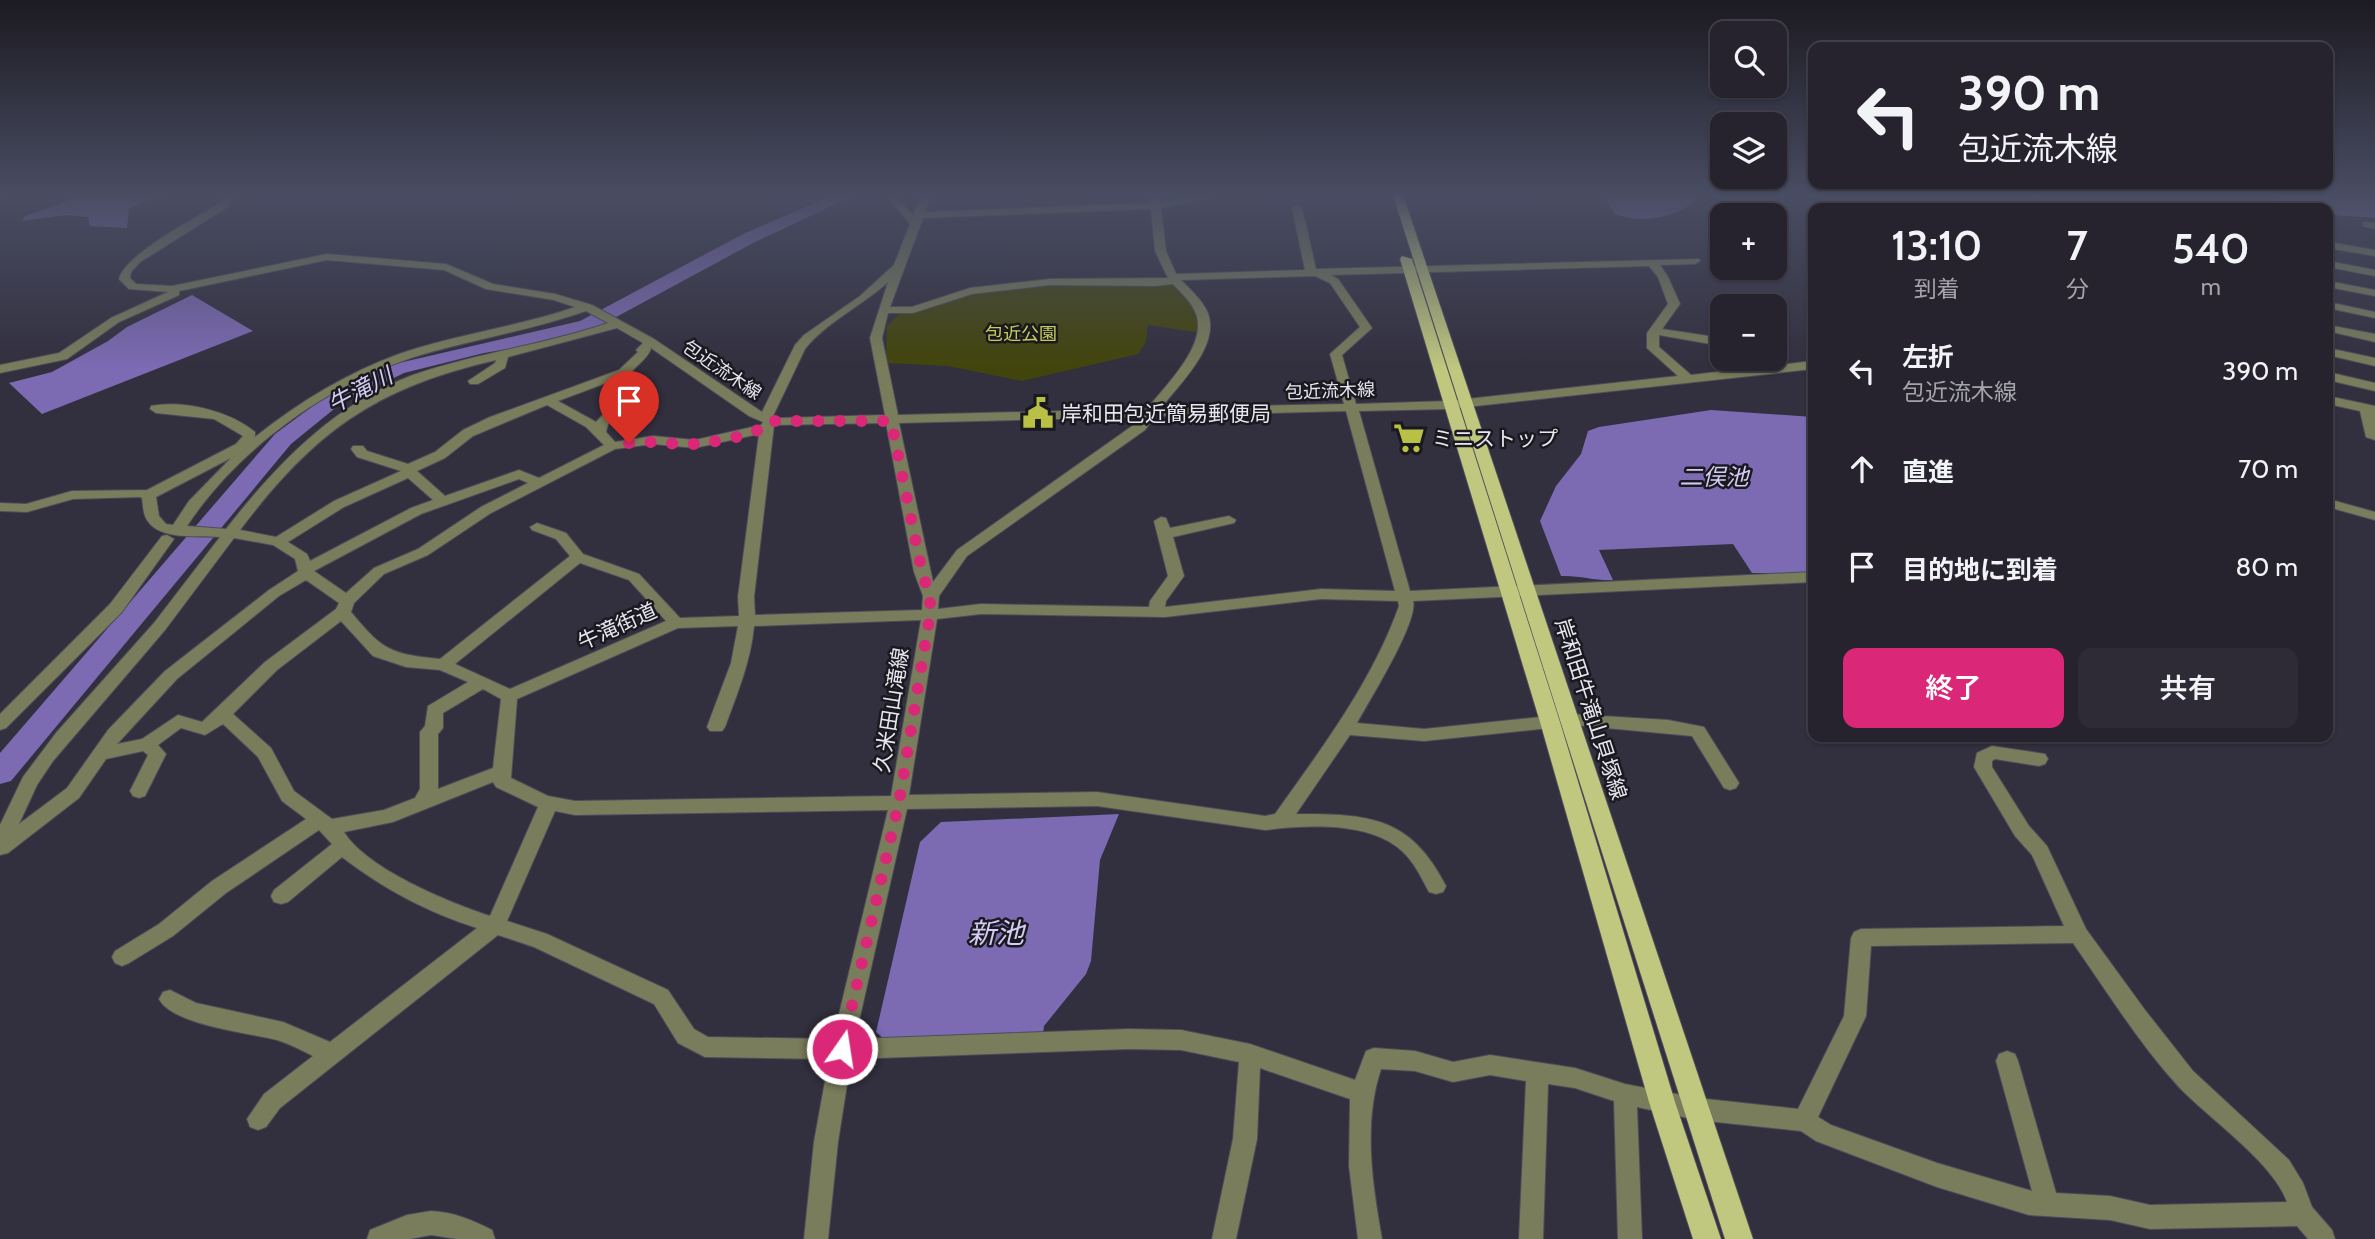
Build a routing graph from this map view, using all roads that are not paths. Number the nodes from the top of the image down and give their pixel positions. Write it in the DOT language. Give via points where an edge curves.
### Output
graph roads {
  1 [pos="147,253"];
  2 [pos="904,253"];
  3 [pos="1162,253"];
  4 [pos="1309,253"];
  5 [pos="1410,253"];
  6 [pos="1412,253"];
  7 [pos="1695,261"];
  8 [pos="1653,263"];
  9 [pos="2333,265"];
  10 [pos="899,267"];
  11 [pos="1417,271"];
  12 [pos="1314,273"];
  13 [pos="2375,273"];
  14 [pos="1174,278"];
  15 [pos="2333,285"];
  16 [pos="187,288"];
  17 [pos="2375,293"];
  18 [pos="2333,306"];
  19 [pos="590,309"];
  20 [pos="883,310"];
  21 [pos="2375,315"];
  22 [pos="614,323"];
  23 [pos="2333,329"];
  24 [pos="1655,331"];
  25 [pos="2375,338"];
  26 [pos="1710,340"];
  27 [pos="650,342"];
  28 [pos="2333,353"];
  29 [pos="502,356"];
  30 [pos="2375,362"];
  31 [pos="1808,365"];
  32 [pos="0,369"];
  33 [pos="623,373"];
  34 [pos="1686,377"];
  35 [pos="2333,377"];
  36 [pos="474,381"];
  37 [pos="2375,387"];
  38 [pos="548,401"];
  39 [pos="2333,401"];
  40 [pos="1457,404"];
  41 [pos="1350,408"];
  42 [pos="2370,409"];
  43 [pos="156,410"];
  44 [pos="1151,414"];
  45 [pos="891,421"];
  46 [pos="767,423"];
  47 [pos="599,433"];
  48 [pos="2373,437"];
  49 [pos="612,446"];
  50 [pos="358,449"];
  51 [pos="410,471"];
  52 [pos="540,483"];
  53 [pos="149,495"];
  54 [pos="442,501"];
  55 [pos="2333,505"];
  56 [pos="0,507"];
  57 [pos="2375,516"];
  58 [pos="1229,520"];
  59 [pos="537,527"];
  60 [pos="228,531"];
  61 [pos="177,534"];
  62 [pos="278,542"];
  63 [pos="578,557"];
  64 [pos="306,572"];
  65 [pos="1808,577"];
  66 [pos="1517,591"];
  67 [pos="1407,596"];
  68 [pos="345,606"];
  69 [pos="930,606"];
  70 [pos="1156,611"];
  71 [pos="749,621"];
  72 [pos="676,623"];
  73 [pos="443,665"];
  74 [pos="482,682"];
  75 [pos="509,696"];
  76 [pos="223,715"];
  77 [pos="1559,721"];
  78 [pos="0,724"];
  79 [pos="716,727"];
  80 [pos="1345,728"];
  81 [pos="147,744"];
  82 [pos="102,753"];
  83 [pos="2039,760"];
  84 [pos="501,772"];
  85 [pos="1730,783"];
  86 [pos="139,791"];
  87 [pos="899,802"];
  88 [pos="422,803"];
  89 [pos="549,803"];
  90 [pos="1281,821"];
  91 [pos="324,823"];
  92 [pos="343,846"];
  93 [pos="0,847"];
  94 [pos="1436,886"];
  95 [pos="281,896"];
  96 [pos="495,926"];
  97 [pos="2078,933"];
  98 [pos="122,957"];
  99 [pos="170,999"];
  100 [pos="842,1049"];
  101 [pos="332,1054"];
  102 [pos="1250,1054"];
  103 [pos="2007,1061"];
  104 [pos="1537,1072"];
  105 [pos="1362,1093"];
  106 [pos="1625,1094"];
  107 [pos="1662,1102"];
  108 [pos="1697,1109"];
  109 [pos="258,1119"];
  110 [pos="1804,1121"];
  111 [pos="2047,1204"];
  112 [pos="2303,1214"];
  113 [pos="379,1239"];
  114 [pos="483,1239"];
  115 [pos="816,1239"];
  116 [pos="1224,1239"];
  117 [pos="1370,1239"];
  118 [pos="1531,1239"];
  119 [pos="1630,1239"];
  120 [pos="1707,1239"];
  121 [pos="1739,1239"];
  122 [pos="2322,1239"];
  1 -- 16 [label="street, 包近流木線" via="136,260 124,279 133,287"];
  2 -- 10 [label="street, 久米田山滝線"];
  3 -- 14 [label="street"];
  4 -- 12 [label="street"];
  5 -- 11 [label="main road, 岸和田牛滝山貝塚線"];
  6 -- 11 [label="main road, 岸和田牛滝山貝塚線"];
  7 -- 8 [label="street"];
  8 -- 11 [label="street"];
  8 -- 24 [label="street" via="1674,304"];
  9 -- 13 [label="street"];
  10 -- 20 [label="street, 久米田山滝線"];
  10 -- 46 [label="street" via="808,337"];
  11 -- 12 [label="street"];
  11 -- 40 [label="main road, 岸和田牛滝山貝塚線"];
  12 -- 14 [label="street"];
  12 -- 41 [label="street" via="1334,281 1366,328 1336,354"];
  14 -- 20 [label="street" via="1156,283 1050,282 970,291 913,310"];
  14 -- 44 [label="street" via="1201,310 1204,338"];
  15 -- 17 [label="street"];
  16 -- 19 [label="street, 包近流木線" via="307,260 354,257 446,267 490,287 555,297"];
  16 -- 32 [label="street" via="115,320 63,356"];
  18 -- 21 [label="street"];
  19 -- 22 [label="street, 包近流木線"];
  19 -- 61 [label="street" via="403,357 345,382 233,464 190,507"];
  20 -- 45 [label="street, 久米田山滝線" via="876,338"];
  22 -- 27 [label="street, 包近流木線"];
  22 -- 29 [label="street" via="586,335"];
  23 -- 25 [label="street"];
  24 -- 26 [label="street"];
  24 -- 34 [label="street" via="1653,348"];
  27 -- 33 [label="street"];
  27 -- 46 [label="street, 包近流木線"];
  28 -- 30 [label="street"];
  29 -- 36 [label="street" via="501,365"];
  29 -- 60 [label="street" via="412,379 353,410 270,482"];
  31 -- 34 [label="street, 包近流木線"];
  33 -- 38 [label="street"];
  33 -- 47 [label="street" via="620,380 629,396 603,420"];
  34 -- 40 [label="street, 包近流木線"];
  35 -- 37 [label="street"];
  38 -- 47 [label="street"];
  38 -- 51 [label="street" via="477,429"];
  39 -- 42 [label="street"];
  40 -- 41 [label="street, 包近流木線"];
  40 -- 66 [label="main road, 岸和田牛滝山貝塚線"];
  41 -- 44 [label="street, 包近流木線"];
  41 -- 67 [label="street"];
  42 -- 48 [label="street"];
  43 -- 53 [label="street" via="213,414 234,421 250,435 241,447"];
  44 -- 45 [label="street, 包近流木線"];
  44 -- 69 [label="street" via="1121,441 962,553"];
  45 -- 46 [label="street, 包近流木線"];
  45 -- 69 [label="street, 久米田山滝線"];
  46 -- 49 [label="street" via="695,444 653,440"];
  46 -- 71 [label="street" via="746,597"];
  47 -- 49 [label="street"];
  49 -- 52 [label="street"];
  50 -- 51 [label="street"];
  51 -- 54 [label="street"];
  51 -- 62 [label="street" via="339,504"];
  52 -- 54 [label="street" via="519,474"];
  52 -- 68 [label="street" via="486,510 423,552 379,571"];
  53 -- 56 [label="street" via="72,495 27,508"];
  53 -- 61 [label="street" via="152,517"];
  54 -- 64 [label="street"];
  55 -- 57 [label="street"];
  58 -- 70 [label="street" via="1163,527 1176,576"];
  59 -- 63 [label="street" via="561,536"];
  60 -- 61 [label="street"];
  60 -- 62 [label="street"];
  60 -- 93 [label="street" via="151,636 47,756 29,782"];
  61 -- 78 [label="street" via="116,608"];
  62 -- 64 [label="street" via="302,558"];
  63 -- 72 [label="street" via="634,577"];
  63 -- 73 [label="street"];
  64 -- 68 [label="street"];
  64 -- 82 [label="street" via="171,675 134,710"];
  65 -- 66 [label="street"];
  66 -- 67 [label="street, 牛滝街道"];
  66 -- 77 [label="main road, 岸和田牛滝山貝塚線"];
  67 -- 70 [label="street, 牛滝街道" via="1321,594"];
  67 -- 80 [label="street" via="1406,614 1396,637"];
  68 -- 73 [label="street" via="379,652"];
  68 -- 76 [label="street" via="271,666"];
  69 -- 70 [label="street, 牛滝街道"];
  69 -- 71 [label="street, 牛滝街道"];
  69 -- 87 [label="street, 久米田山滝線"];
  71 -- 72 [label="street, 牛滝街道"];
  71 -- 79 [label="street"];
  72 -- 75 [label="street, 牛滝街道"];
  73 -- 74 [label="street"];
  74 -- 75 [label="street"];
  74 -- 88 [label="street" via="433,710 429,789"];
  75 -- 84 [label="street"];
  76 -- 81 [label="street" via="205,729 178,721"];
  76 -- 91 [label="street" via="265,753 288,796"];
  77 -- 80 [label="street" via="1424,736"];
  77 -- 85 [label="street" via="1698,731"];
  77 -- 107 [label="main road, 岸和田牛滝山貝塚線"];
  77 -- 108 [label="main road, 岸和田牛滝山貝塚線"];
  80 -- 90 [label="street"];
  81 -- 82 [label="street"];
  81 -- 86 [label="street" via="157,754"];
  82 -- 93 [label="street" via="73,793"];
  83 -- 97 [label="street" via="1992,752 1983,758 1983,767 2022,831 2040,851"];
  84 -- 88 [label="street"];
  84 -- 89 [label="street" via="502,782"];
  87 -- 89 [label="street" via="575,808"];
  87 -- 90 [label="street" via="1097,799 1265,823"];
  87 -- 100 [label="street, 久米田山滝線"];
  88 -- 91 [label="street" via="386,817"];
  89 -- 96 [label="street"];
  90 -- 94 [label="street" via="1382,827 1409,845 1428,867"];
  91 -- 92 [label="street"];
  91 -- 98 [label="street" via="219,887 166,930"];
  92 -- 95 [label="street"];
  92 -- 96 [label="street" via="408,891"];
  96 -- 100 [label="street" via="540,940 661,997 686,1036 705,1047"];
  96 -- 101 [label="street"];
  97 -- 110 [label="street" via="1861,938 1855,1016"];
  97 -- 112 [label="street" via="2185,1078 2281,1168"];
  99 -- 101 [label="street" via="192,1011 283,1032"];
  100 -- 102 [label="street" via="1129,1039 1181,1040"];
  100 -- 115 [label="street, 久米田山滝線"];
  101 -- 109 [label="street" via="272,1101"];
  102 -- 105 [label="street"];
  102 -- 116 [label="street" via="1245,1139"];
  103 -- 111 [label="street"];
  104 -- 105 [label="street" via="1490,1065 1453,1072 1415,1060 1374,1058"];
  104 -- 106 [label="street"];
  104 -- 118 [label="street"];
  105 -- 117 [label="street" via="1358,1128"];
  106 -- 107 [label="street"];
  106 -- 119 [label="street"];
  107 -- 108 [label="street"];
  107 -- 120 [label="main road, 岸和田牛滝山貝塚線"];
  108 -- 110 [label="street"];
  108 -- 121 [label="main road, 岸和田牛滝山貝塚線"];
  110 -- 111 [label="street" via="1824,1133 2002,1197"];
  111 -- 112 [label="street" via="2110,1208 2150,1217"];
  112 -- 122 [label="street"];
  113 -- 114 [label="street" via="412,1225 440,1221"];
}
